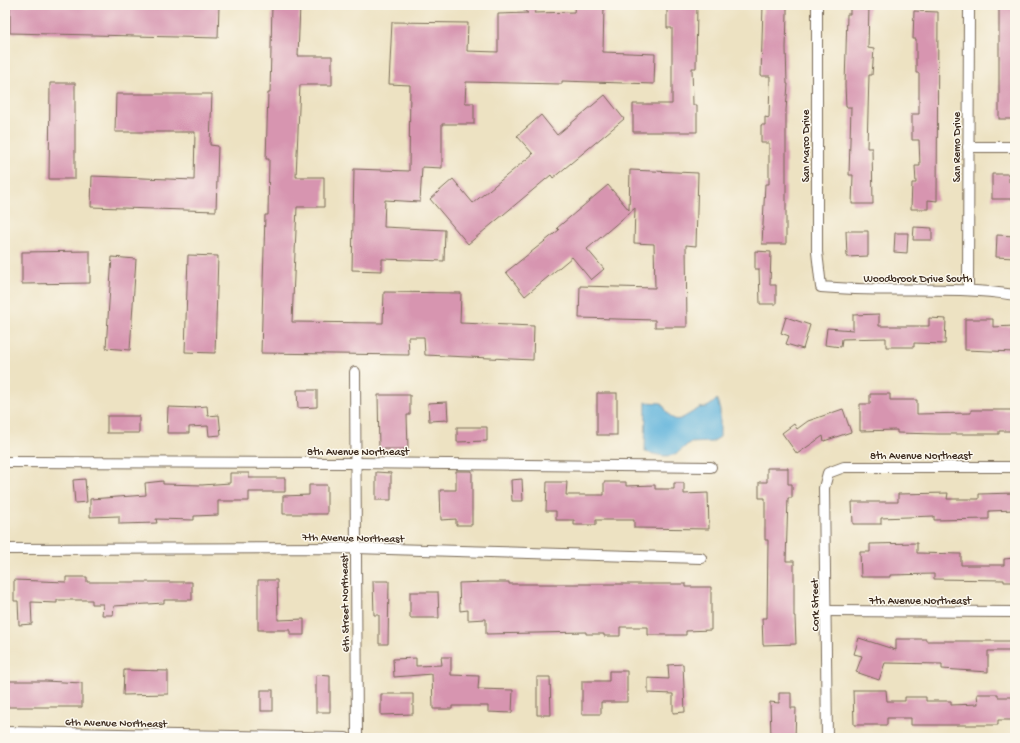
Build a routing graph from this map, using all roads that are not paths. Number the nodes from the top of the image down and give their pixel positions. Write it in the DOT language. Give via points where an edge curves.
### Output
graph roads {
  1 [pos="817,5"];
  2 [pos="969,5"];
  3 [pos="968,147"];
  4 [pos="1015,147"];
  5 [pos="821,286"];
  6 [pos="968,289"];
  7 [pos="1015,295"];
  8 [pos="355,372"];
  9 [pos="5,462"];
  10 [pos="355,462"];
  11 [pos="711,467"];
  12 [pos="1015,467"];
  13 [pos="828,473"];
  14 [pos="5,548"];
  15 [pos="355,548"];
  16 [pos="701,558"];
  17 [pos="826,611"];
  18 [pos="1015,612"];
  19 [pos="5,732"];
  20 [pos="346,738"];
  21 [pos="357,738"];
  22 [pos="827,738"];
  1 -- 5 [label="street, San Marco Drive" via="817,252"];
  2 -- 3 [label="street, San Remo Drive"];
  3 -- 4 [label="street"];
  3 -- 6 [label="street, San Remo Drive"];
  5 -- 6 [label="street, Woodbrook Drive South" via="854,290"];
  6 -- 7 [label="street, Woodbrook Drive South"];
  8 -- 10 [label="street, 6th Street Northeast"];
  9 -- 10 [label="street, 8th Avenue Northeast"];
  10 -- 11 [label="street, 8th Avenue Northeast"];
  10 -- 15 [label="street, 6th Street Northeast"];
  12 -- 13 [label="street, 8th Avenue Northeast" via="844,467"];
  13 -- 17 [label="street, Cork Street" via="824,488"];
  14 -- 15 [label="street, 7th Avenue Northeast"];
  15 -- 16 [label="street, 7th Avenue Northeast"];
  15 -- 21 [label="street, 6th Street Northeast"];
  17 -- 18 [label="street, 7th Avenue Northeast"];
  17 -- 22 [label="street, Cork Street"];
  19 -- 20 [label="street, 6th Avenue Northeast"];
}
